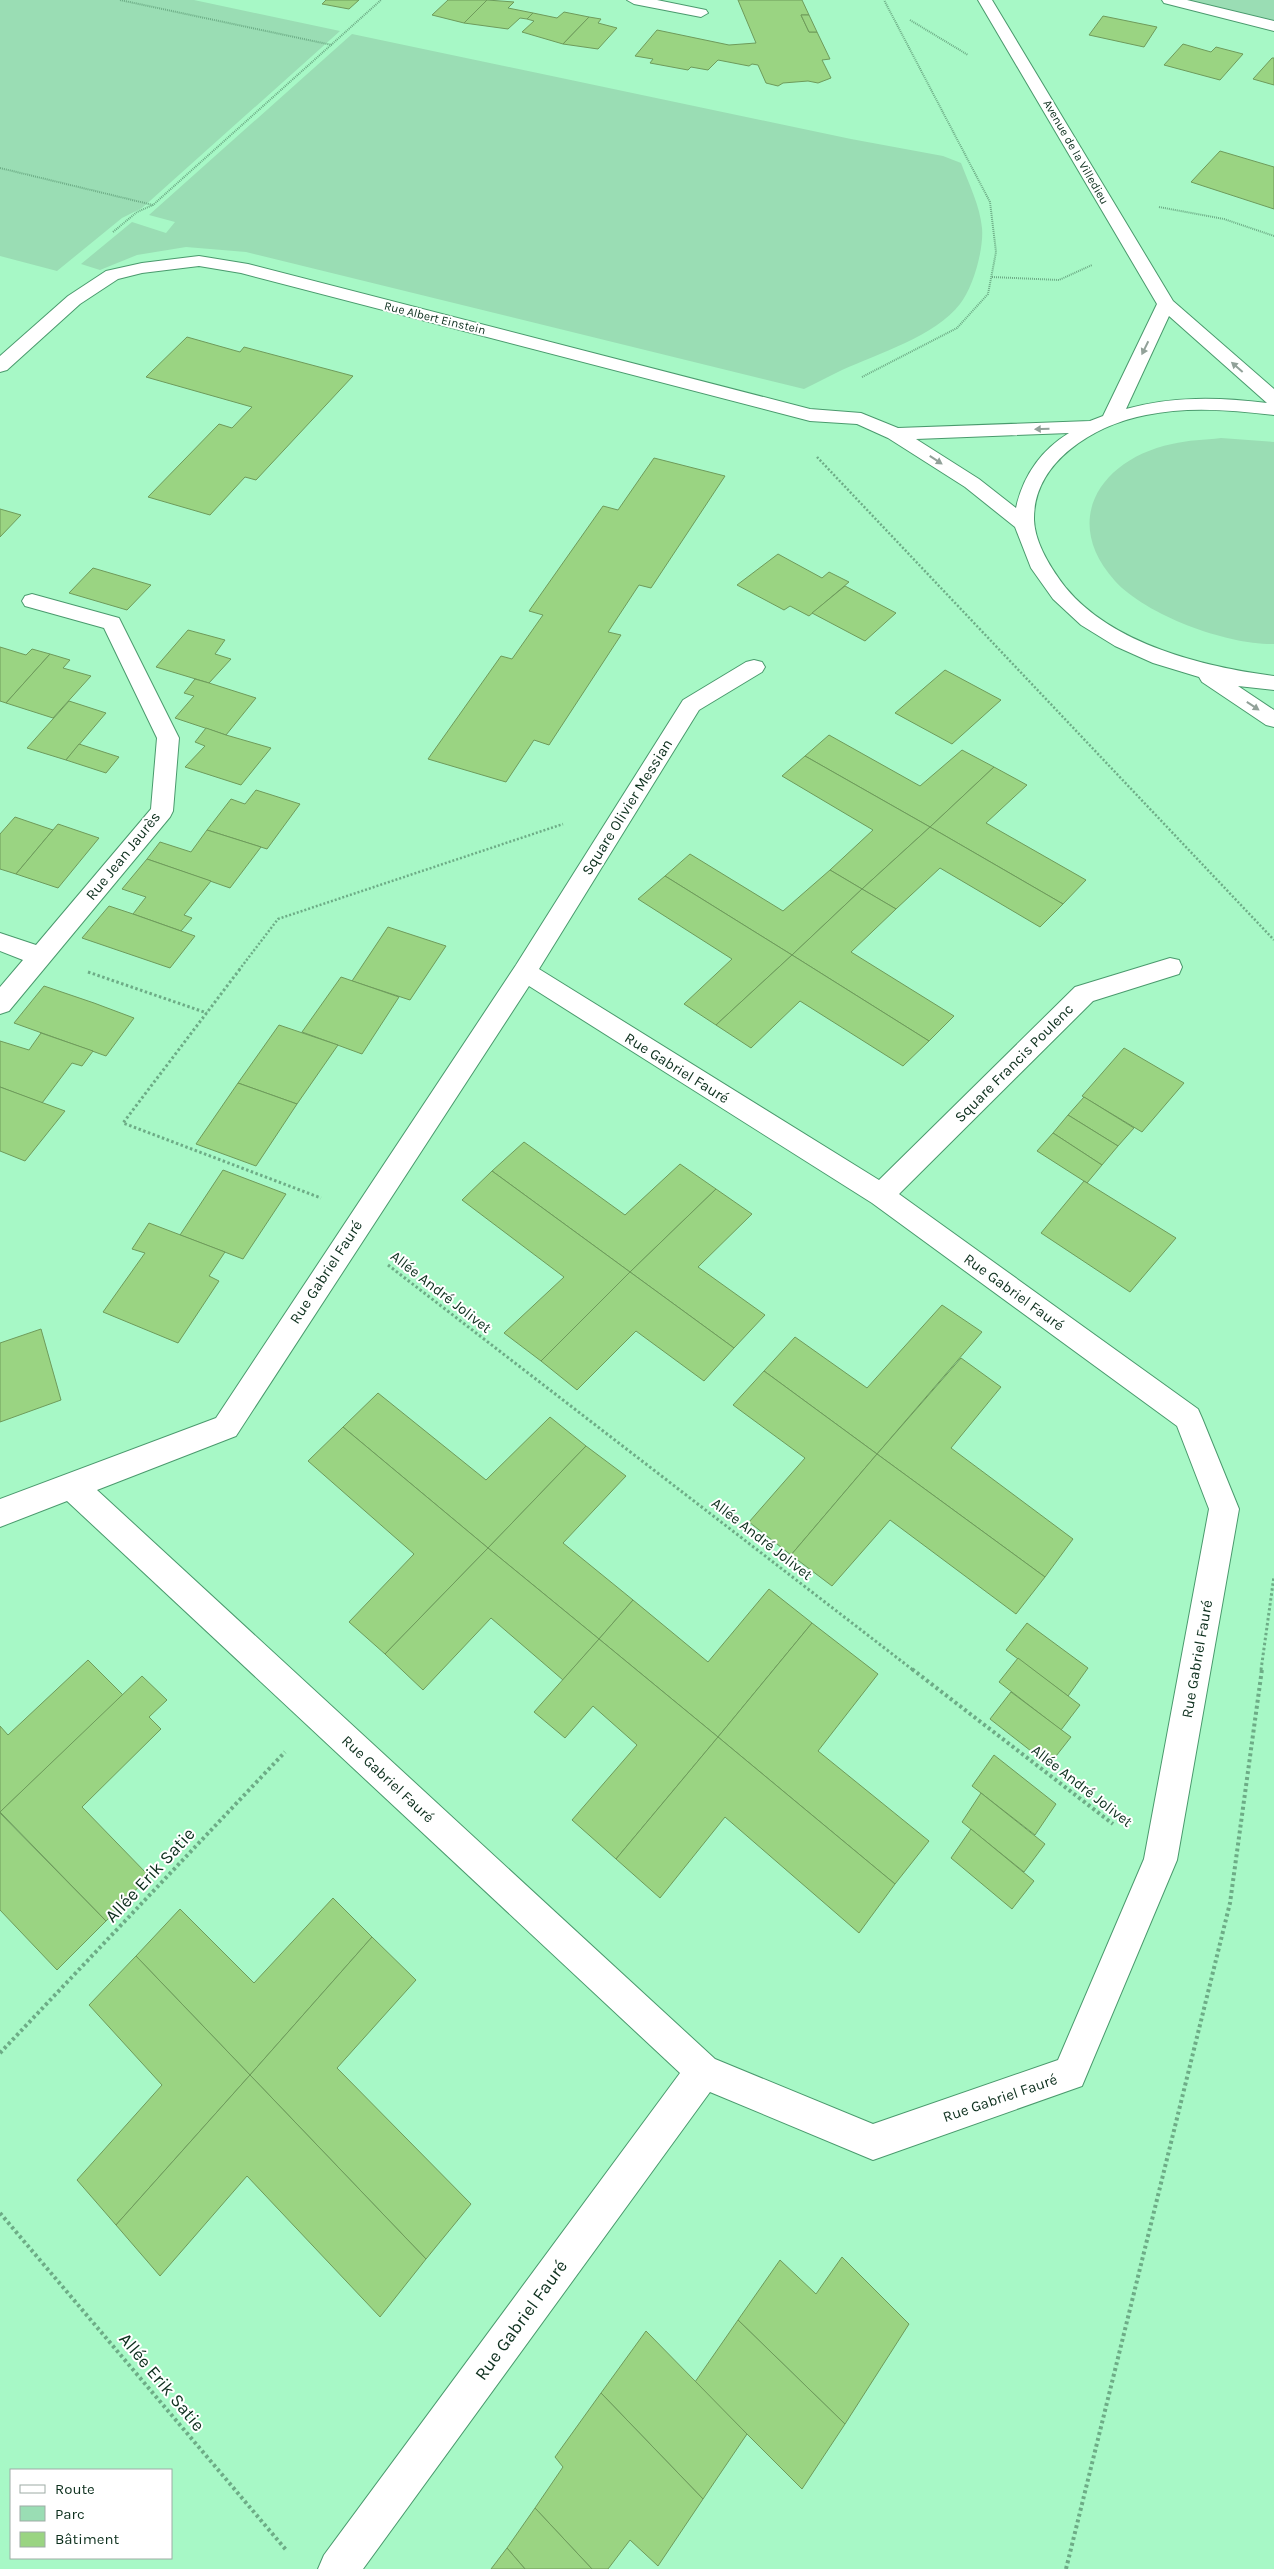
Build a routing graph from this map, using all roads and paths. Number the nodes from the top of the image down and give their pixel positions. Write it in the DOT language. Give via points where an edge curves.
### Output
graph roads {
  1 [pos="120,0"];
  2 [pos="381,0"];
  3 [pos="634,0"];
  4 [pos="884,0"];
  5 [pos="985,0"];
  6 [pos="1169,0"];
  7 [pos="701,13"];
  8 [pos="1274,26"];
  9 [pos="332,45"];
  10 [pos="0,168"];
  11 [pos="154,205"];
  12 [pos="109,236"];
  13 [pos="1166,304"];
  14 [pos="0,366"];
  15 [pos="862,377"];
  16 [pos="1274,399"];
  17 [pos="1274,409"];
  18 [pos="1112,418"];
  19 [pos="1091,427"];
  20 [pos="895,434"];
  21 [pos="838,479"];
  22 [pos="1025,525"];
  23 [pos="32,601"];
  24 [pos="754,667"];
  25 [pos="1203,672"];
  26 [pos="1274,683"];
  27 [pos="1274,720"];
  28 [pos="613,831"];
  29 [pos="1274,940"];
  30 [pos="0,942"];
  31 [pos="40,956"];
  32 [pos="1170,967"];
  33 [pos="525,972"];
  34 [pos="0,1004"];
  35 [pos="207,1013"];
  36 [pos="880,1195"];
  37 [pos="357,1225"];
  38 [pos="73,1487"];
  39 [pos="0,1513"];
  40 [pos="1274,1576"];
  41 [pos="320,1716"];
  42 [pos="1160,1860"];
  43 [pos="0,2053"];
  44 [pos="703,2071"];
  45 [pos="0,2213"];
  46 [pos="290,2554"];
  47 [pos="338,2569"];
  48 [pos="1066,2569"];
  1 -- 9 [label="path"];
  2 -- 9 [label="path"];
  3 -- 7 [label="street"];
  4 -- 15 [label="path" via="990,202 996,252 988,294 957,328"];
  5 -- 13 [label="street, Avenue de la Villedieu"];
  6 -- 8 [label="street"];
  9 -- 11 [label="path"];
  10 -- 11 [label="path"];
  11 -- 12 [label="path" via="137,212"];
  16 -- 13 [label="street, Avenue de la Villedieu, one-way"];
  13 -- 18 [label="street, one-way"];
  14 -- 20 [label="street, Rue Albert Einstein" via="74,300 112,276 142,268 199,261 242,268 810,415 861,419"];
  17 -- 18 [label="street" via="1225,403 1166,405"];
  18 -- 19 [label="street"];
  19 -- 20 [label="street, one-way"];
  19 -- 22 [label="street" via="1053,453 1031,486"];
  20 -- 22 [label="street, Rue Albert Einstein, one-way" via="972,483"];
  21 -- 29 [label="path"];
  22 -- 25 [label="street" via="1040,569 1077,611 1132,647"];
  23 -- 31 [label="street, Rue Jean Jaurès" via="112,623 168,738 162,811"];
  24 -- 28 [label="street, Square Olivier Messian" via="691,705"];
  25 -- 26 [label="street"];
  25 -- 27 [label="street, one-way"];
  28 -- 33 [label="street, Square Olivier Messian"];
  28 -- 35 [label="path" via="572,820 278,919"];
  30 -- 31 [label="street"];
  31 -- 34 [label="street, Rue Jean Jaurès"];
  31 -- 35 [label="path"];
  32 -- 36 [label="street, Square Francis Poulenc" via="1084,994"];
  33 -- 36 [label="street, Rue Gabriel Fauré"];
  33 -- 37 [label="street, Rue Gabriel Fauré"];
  35 -- 37 [label="path, Allée André Jolivet" via="123,1123"];
  36 -- 42 [label="street, Rue Gabriel Fauré" via="1188,1418 1224,1509"];
  37 -- 38 [label="street, Rue Gabriel Fauré" via="226,1427"];
  37 -- 42 [label="path, Allée André Jolivet"];
  38 -- 39 [label="street, Rue Gabriel Fauré"];
  38 -- 41 [label="street, Rue Gabriel Fauré"];
  40 -- 48 [label="path" via="1230,1903"];
  41 -- 43 [label="path, Allée Erik Satie"];
  41 -- 44 [label="street, Rue Gabriel Fauré"];
  42 -- 44 [label="street, Rue Gabriel Fauré" via="1070,2074 873,2142"];
  44 -- 47 [label="street, Rue Gabriel Fauré"];
  45 -- 46 [label="path, Allée Erik Satie"];
}
